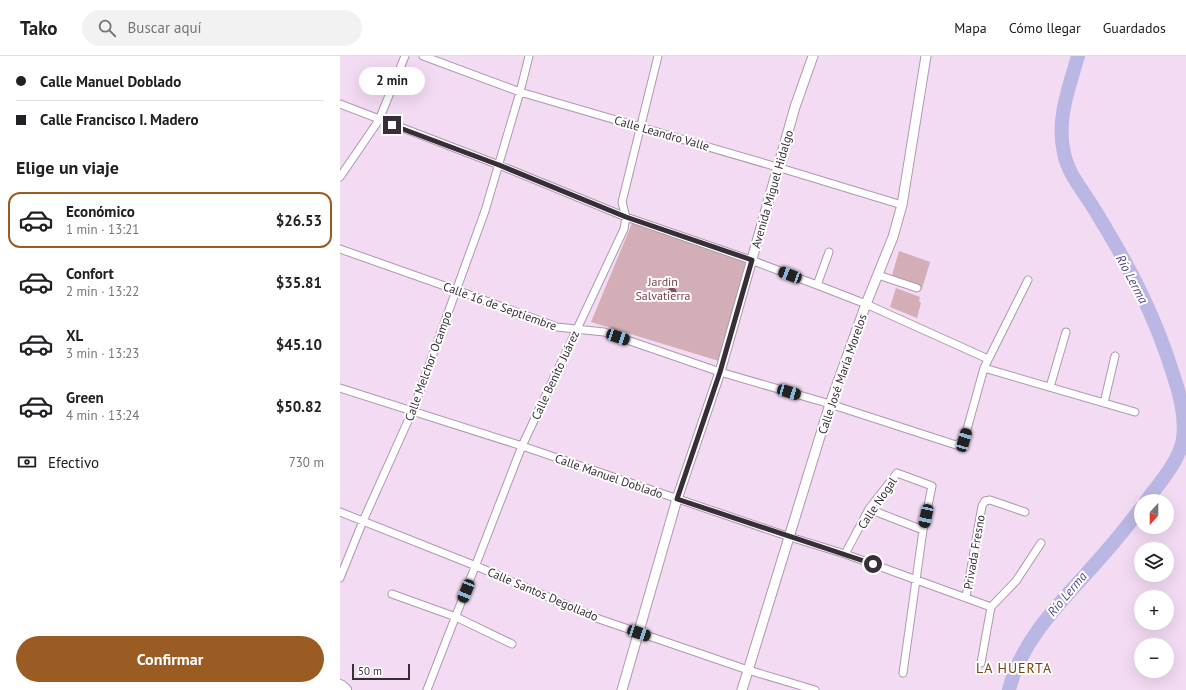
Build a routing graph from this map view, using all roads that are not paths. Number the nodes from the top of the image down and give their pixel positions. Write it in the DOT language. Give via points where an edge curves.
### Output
graph roads {
  1 [pos="405,56"];
  2 [pos="423,56"];
  3 [pos="529,56"];
  4 [pos="658,56"];
  5 [pos="813,56"];
  6 [pos="926,56"];
  7 [pos="520,92"];
  8 [pos="340,104"];
  9 [pos="378,120"];
  10 [pos="641,127"];
  11 [pos="499,165"];
  12 [pos="777,167"];
  13 [pos="340,177"];
  14 [pos="902,205"];
  15 [pos="626,217"];
  16 [pos="340,249"];
  17 [pos="829,252"];
  18 [pos="752,260"];
  19 [pos="878,275"];
  20 [pos="1028,280"];
  21 [pos="817,285"];
  22 [pos="917,288"];
  23 [pos="456,290"];
  24 [pos="866,304"];
  25 [pos="576,329"];
  26 [pos="1066,332"];
  27 [pos="1116,356"];
  28 [pos="988,360"];
  29 [pos="984,368"];
  30 [pos="720,372"];
  31 [pos="1050,387"];
  32 [pos="340,388"];
  33 [pos="1104,403"];
  34 [pos="830,404"];
  35 [pos="412,412"];
  36 [pos="1135,412"];
  37 [pos="522,446"];
  38 [pos="677,499"];
  39 [pos="869,510"];
  40 [pos="340,512"];
  41 [pos="1025,512"];
  42 [pos="363,521"];
  43 [pos="923,530"];
  44 [pos="790,537"];
  45 [pos="1041,543"];
  46 [pos="845,554"];
  47 [pos="476,566"];
  48 [pos="340,578"];
  49 [pos="916,579"];
  50 [pos="392,594"];
  51 [pos="966,597"];
  52 [pos="991,607"];
  53 [pos="456,617"];
  54 [pos="639,633"];
  55 [pos="512,644"];
  56 [pos="981,663"];
  57 [pos="748,670"];
  58 [pos="903,673"];
  59 [pos="340,686"];
  60 [pos="345,690"];
  61 [pos="427,690"];
  62 [pos="622,690"];
  63 [pos="742,690"];
  64 [pos="815,690"];
  1 -- 9 [label="street"];
  2 -- 7 [label="street, Calle Leandro Valle"];
  3 -- 7 [label="street, Calle Melchor Ocampo"];
  4 -- 10 [label="street, Calle Benito Juárez"];
  5 -- 12 [label="street, Avenida Miguel Hidalgo"];
  6 -- 14 [label="street, Calle José María Morelos"];
  7 -- 10 [label="street, Calle Leandro Valle"];
  7 -- 11 [label="street, Calle Melchor Ocampo"];
  8 -- 9 [label="street"];
  9 -- 11 [label="street"];
  9 -- 13 [label="street"];
  10 -- 12 [label="street, Calle Leandro Valle"];
  10 -- 15 [label="street, Calle Benito Juárez" via="622,202"];
  11 -- 15 [label="street"];
  11 -- 23 [label="street, Calle Melchor Ocampo"];
  12 -- 14 [label="street, Calle Leandro Valle"];
  12 -- 18 [label="street, Avenida Miguel Hidalgo"];
  14 -- 19 [label="street, Calle José María Morelos"];
  15 -- 18 [label="street"];
  15 -- 25 [label="street, Calle Benito Juárez" via="624,229"];
  16 -- 23 [label="street, Calle 16 de Septiembre"];
  17 -- 21 [label="street"];
  18 -- 21 [label="street"];
  18 -- 30 [label="street, Avenida Miguel Hidalgo"];
  19 -- 22 [label="street"];
  19 -- 24 [label="street, Calle José María Morelos"];
  20 -- 28 [label="street"];
  21 -- 24 [label="street"];
  23 -- 25 [label="street, Calle 16 de Septiembre" via="557,327"];
  23 -- 35 [label="street, Calle Melchor Ocampo"];
  24 -- 28 [label="street"];
  24 -- 34 [label="street, Calle José María Morelos"];
  25 -- 30 [label="street, Calle 16 de Septiembre" via="604,332"];
  25 -- 37 [label="street, Calle Benito Juárez"];
  26 -- 31 [label="street"];
  27 -- 33 [label="street"];
  28 -- 29 [label="street"];
  29 -- 31 [label="street"];
  29 -- 34 [label="street, Calle 16 de Septiembre" via="964,440 956,444"];
  30 -- 34 [label="street, Calle 16 de Septiembre"];
  30 -- 38 [label="street, Avenida Miguel Hidalgo"];
  31 -- 33 [label="street"];
  32 -- 35 [label="street, Calle Manuel Doblado"];
  33 -- 36 [label="street"];
  34 -- 44 [label="street, Calle José María Morelos"];
  35 -- 37 [label="street, Calle Manuel Doblado"];
  35 -- 42 [label="street, Calle Melchor Ocampo"];
  37 -- 38 [label="street, Calle Manuel Doblado"];
  37 -- 47 [label="street, Calle Benito Juárez"];
  38 -- 44 [label="street, Calle Manuel Doblado"];
  38 -- 54 [label="street, Avenida Miguel Hidalgo"];
  39 -- 43 [label="street"];
  39 -- 43 [label="street, Calle Nogal" via="897,473 932,486"];
  39 -- 46 [label="street, Calle Nogal"];
  40 -- 42 [label="street, Calle Santos Degollado"];
  41 -- 51 [label="street, Privada Fresno" via="990,500 985,501"];
  42 -- 47 [label="street, Calle Santos Degollado"];
  42 -- 48 [label="street, Calle Melchor Ocampo"];
  43 -- 49 [label="street"];
  44 -- 46 [label="street, Calle Manuel Doblado"];
  44 -- 57 [label="street, Calle José María Morelos"];
  45 -- 52 [label="street" via="1016,581"];
  46 -- 49 [label="street, Calle Manuel Doblado"];
  47 -- 53 [label="street, Calle Benito Juárez"];
  47 -- 54 [label="street, Calle Santos Degollado" via="599,619"];
  49 -- 51 [label="street, Calle Manuel Doblado"];
  49 -- 58 [label="street"];
  50 -- 53 [label="street"];
  51 -- 52 [label="street, Calle Manuel Doblado"];
  52 -- 56 [label="street"];
  53 -- 55 [label="street"];
  53 -- 61 [label="street, Calle Benito Juárez"];
  54 -- 57 [label="street, Calle Santos Degollado"];
  54 -- 62 [label="street, Avenida Miguel Hidalgo"];
  57 -- 63 [label="street, Calle José María Morelos"];
  57 -- 64 [label="street, Calle Santos Degollado"];
  59 -- 60 [label="main road"];
}
